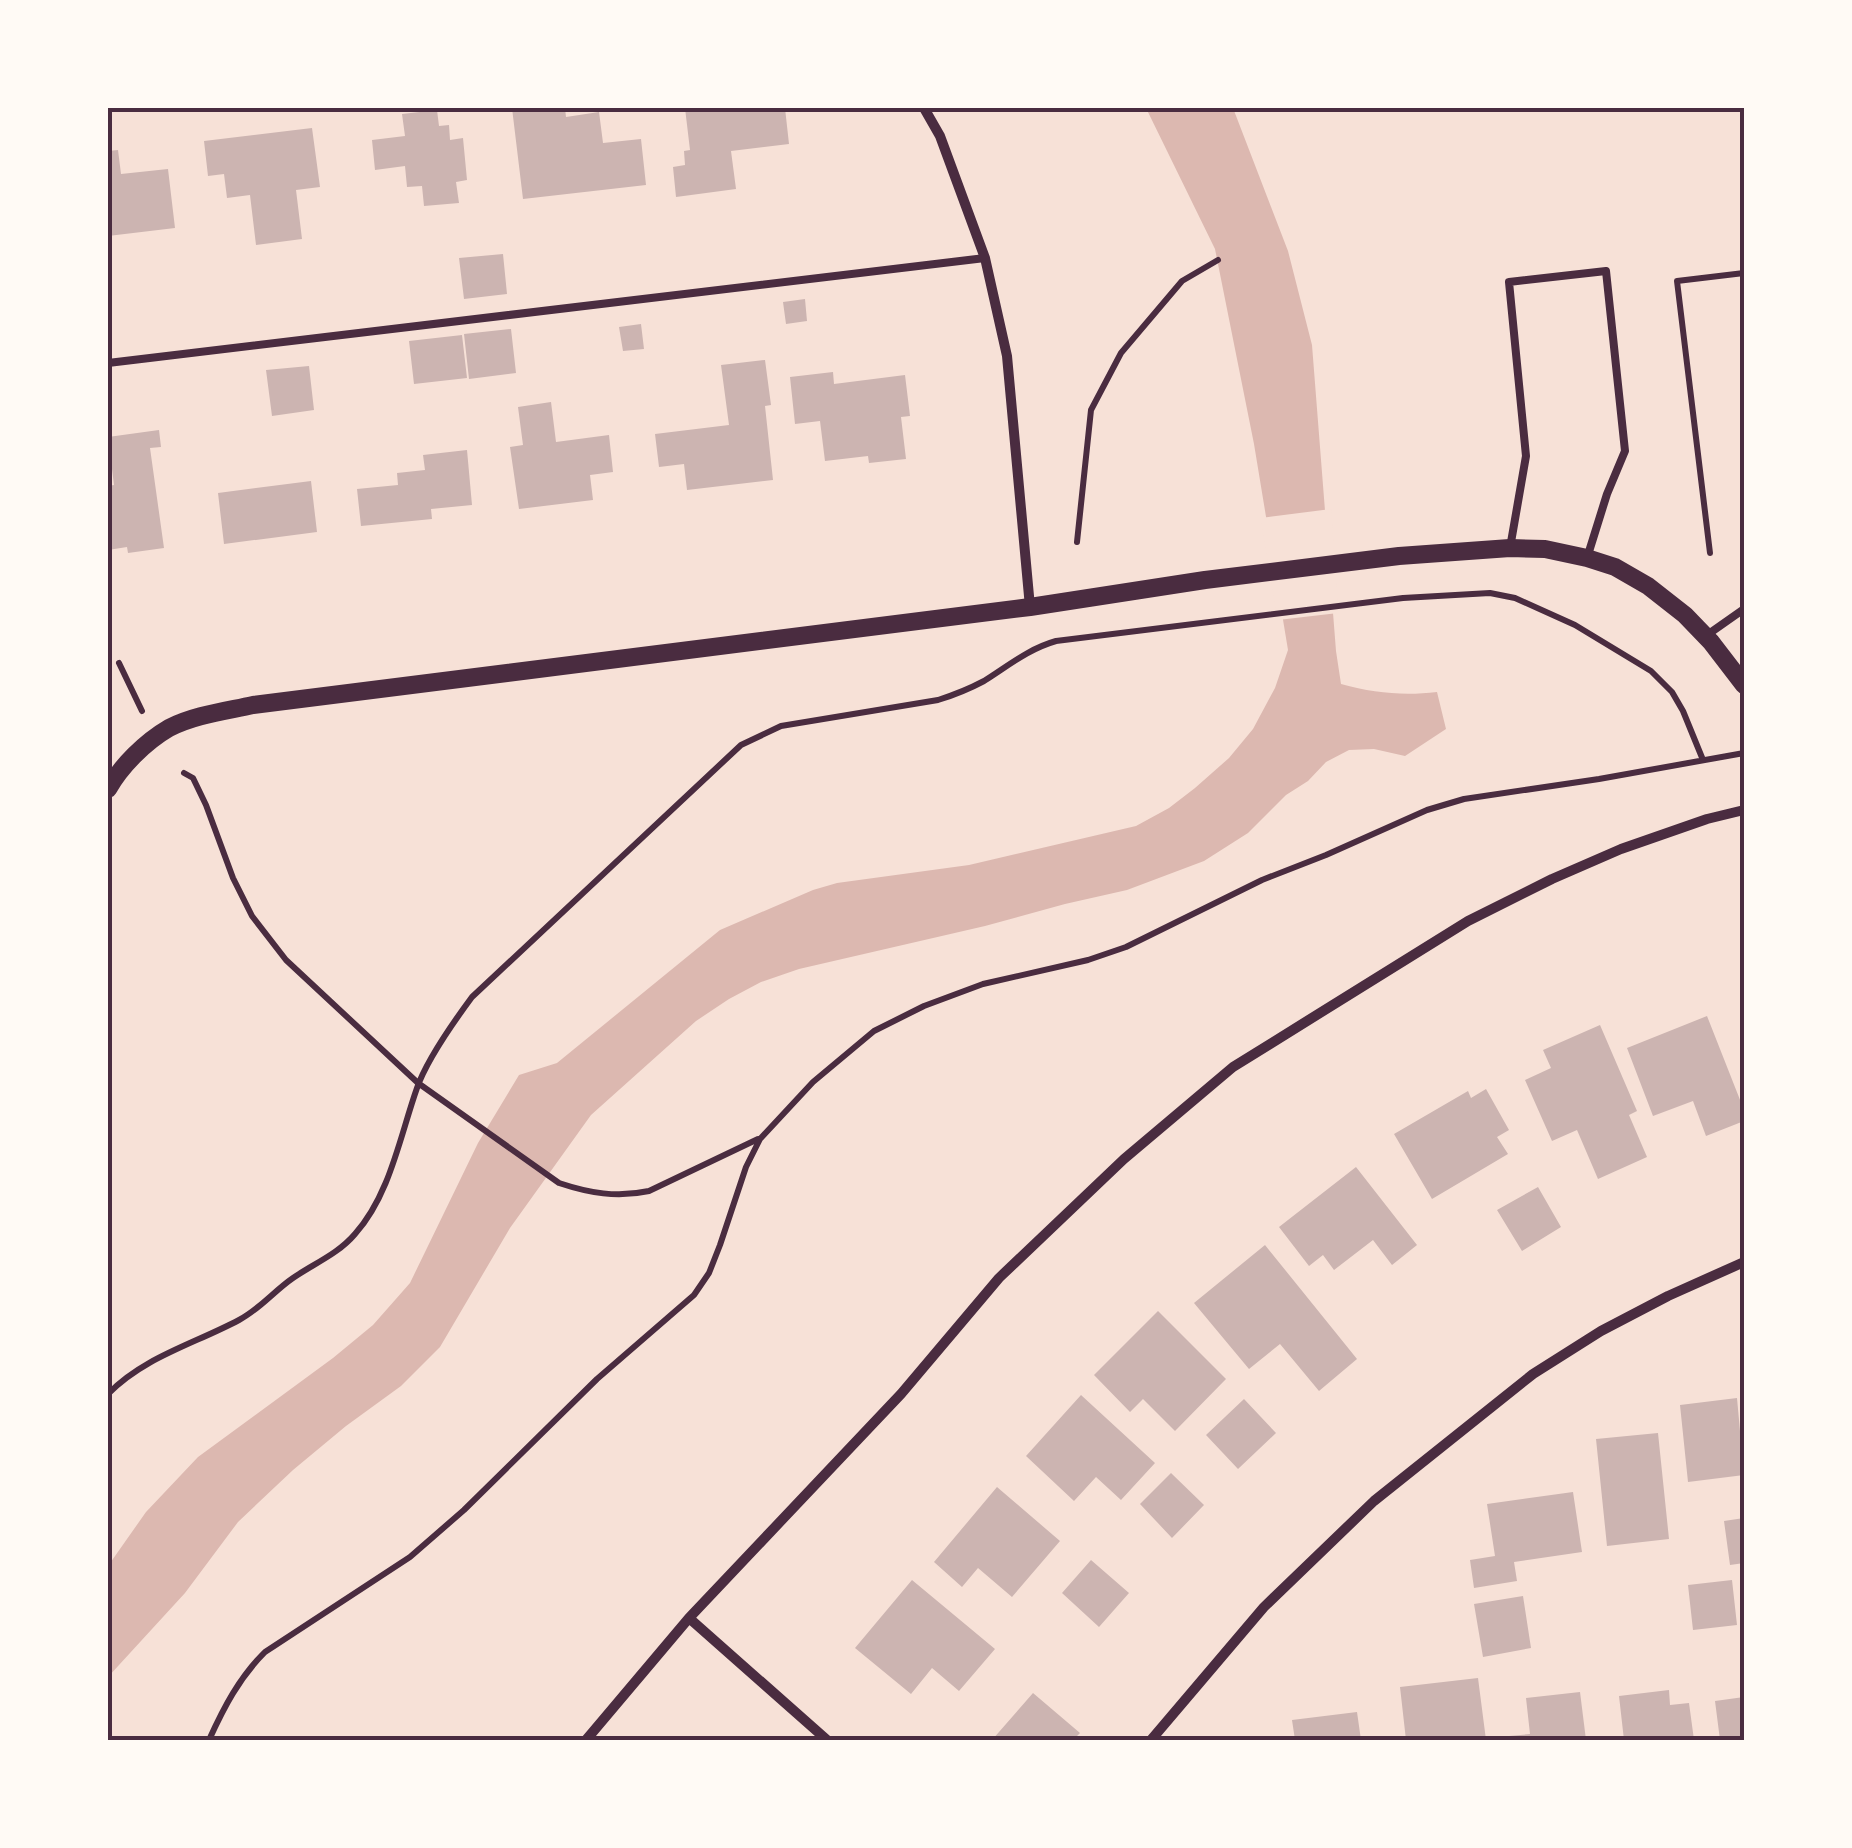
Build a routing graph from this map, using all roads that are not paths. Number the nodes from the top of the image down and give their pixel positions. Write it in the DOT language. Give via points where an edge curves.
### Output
graph roads {
  1 [pos="924,108"];
  2 [pos="985,258"];
  3 [pos="108,362"];
  4 [pos="1510,548"];
  5 [pos="1587,558"];
  6 [pos="1030,606"];
  7 [pos="1744,609"];
  8 [pos="1705,636"];
  9 [pos="1744,685"];
  10 [pos="110,780"];
  11 [pos="1744,810"];
  12 [pos="1744,1262"];
  13 [pos="690,1618"];
  14 [pos="586,1740"];
  15 [pos="827,1740"];
  16 [pos="1152,1740"];
  1 -- 2 [label="street"];
  2 -- 3 [label="lane"];
  2 -- 6 [label="street" via="1008,356"];
  4 -- 5 [label="street"];
  4 -- 5 [label="lane" via="1526,456 1509,282 1606,271 1626,451"];
  4 -- 6 [label="street" via="1399,556"];
  5 -- 8 [label="street" via="1648,586"];
  6 -- 10 [label="street" via="253,705 170,728"];
  7 -- 8 [label="lane"];
  8 -- 9 [label="street"];
  11 -- 13 [label="street" via="1706,818 1552,879 1468,922 1233,1066 999,1278 901,1394"];
  12 -- 16 [label="street" via="1618,1322 1533,1374 1388,1490 1264,1606"];
  13 -- 14 [label="street"];
  13 -- 15 [label="street"];
}
